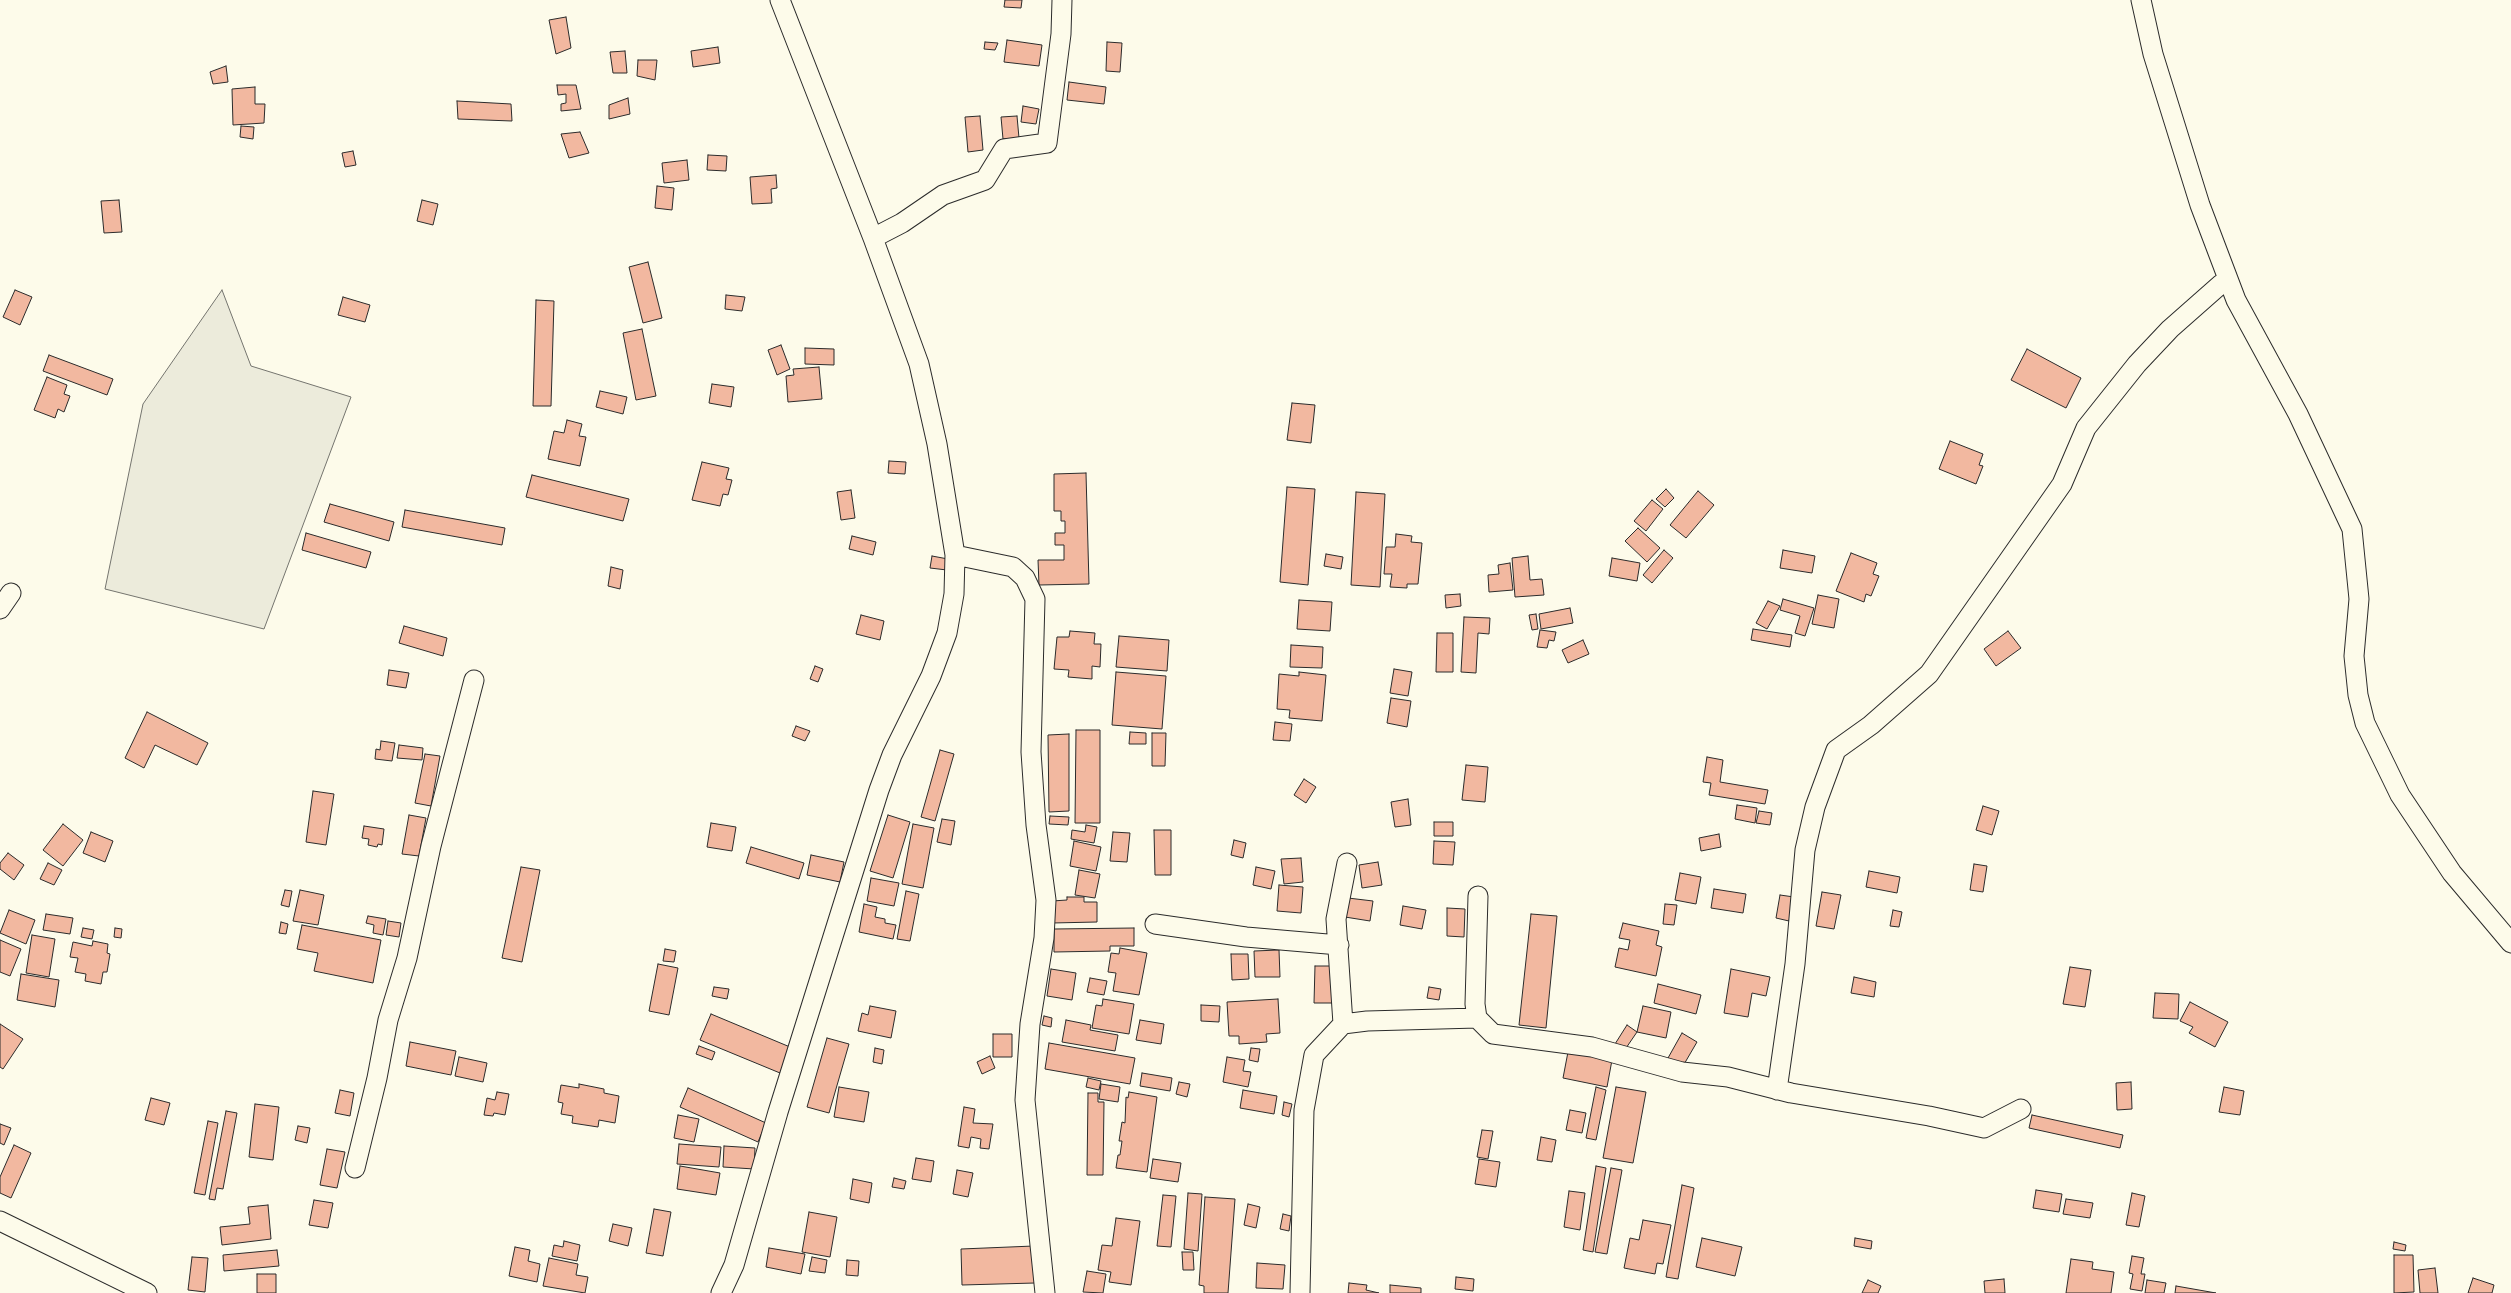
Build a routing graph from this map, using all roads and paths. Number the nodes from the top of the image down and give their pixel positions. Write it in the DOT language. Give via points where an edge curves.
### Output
graph roads {
  1 [pos="780,0"];
  2 [pos="1062,0"];
  3 [pos="2140,0"];
  4 [pos="873,238"];
  5 [pos="2222,284"];
  6 [pos="955,555"];
  7 [pos="12,593"];
  8 [pos="0,609"];
  9 [pos="474,680"];
  10 [pos="1347,863"];
  11 [pos="1478,896"];
  12 [pos="1155,924"];
  13 [pos="2511,943"];
  14 [pos="1339,945"];
  15 [pos="1477,1018"];
  16 [pos="1343,1024"];
  17 [pos="1777,1090"];
  18 [pos="2021,1108"];
  19 [pos="355,1168"];
  20 [pos="0,1221"];
  21 [pos="147,1293"];
  22 [pos="722,1293"];
  23 [pos="1045,1293"];
  24 [pos="1300,1293"];
  1 -- 4 [label="street"];
  2 -- 4 [label="street" via="1061,34 1047,143 1004,149 985,180 943,195"];
  3 -- 13 [label="street" via="2153,54 2194,186 2236,300 2298,414 2352,529 2359,599 2354,656 2365,723 2400,795 2452,873"];
  4 -- 6 [label="street" via="919,364 937,444"];
  5 -- 17 [label="street" via="2170,328 2086,428 2062,484 1929,674 1871,725 1836,750 1815,807 1805,850 1795,964"];
  6 -- 22 [label="street" via="954,594 947,633 879,790 734,1264"];
  6 -- 23 [label="street" via="1013,568 1025,578 1034,599 1031,752 1046,900 1044,938 1030,1024 1025,1100"];
  7 -- 8 [label="street"];
  9 -- 19 [label="street" via="431,846 407,958 388,1020"];
  10 -- 14 [label="street" via="1336,919"];
  11 -- 15 [label="street"];
  12 -- 14 [label="street" via="1246,937"];
  14 -- 16 [label="street"];
  15 -- 16 [label="street"];
  15 -- 17 [label="street" via="1493,1034 1592,1047 1682,1072 1728,1077"];
  16 -- 24 [label="street" via="1314,1055 1304,1110"];
  17 -- 18 [label="street" via="1984,1128"];
  20 -- 21 [label="street"];
}
